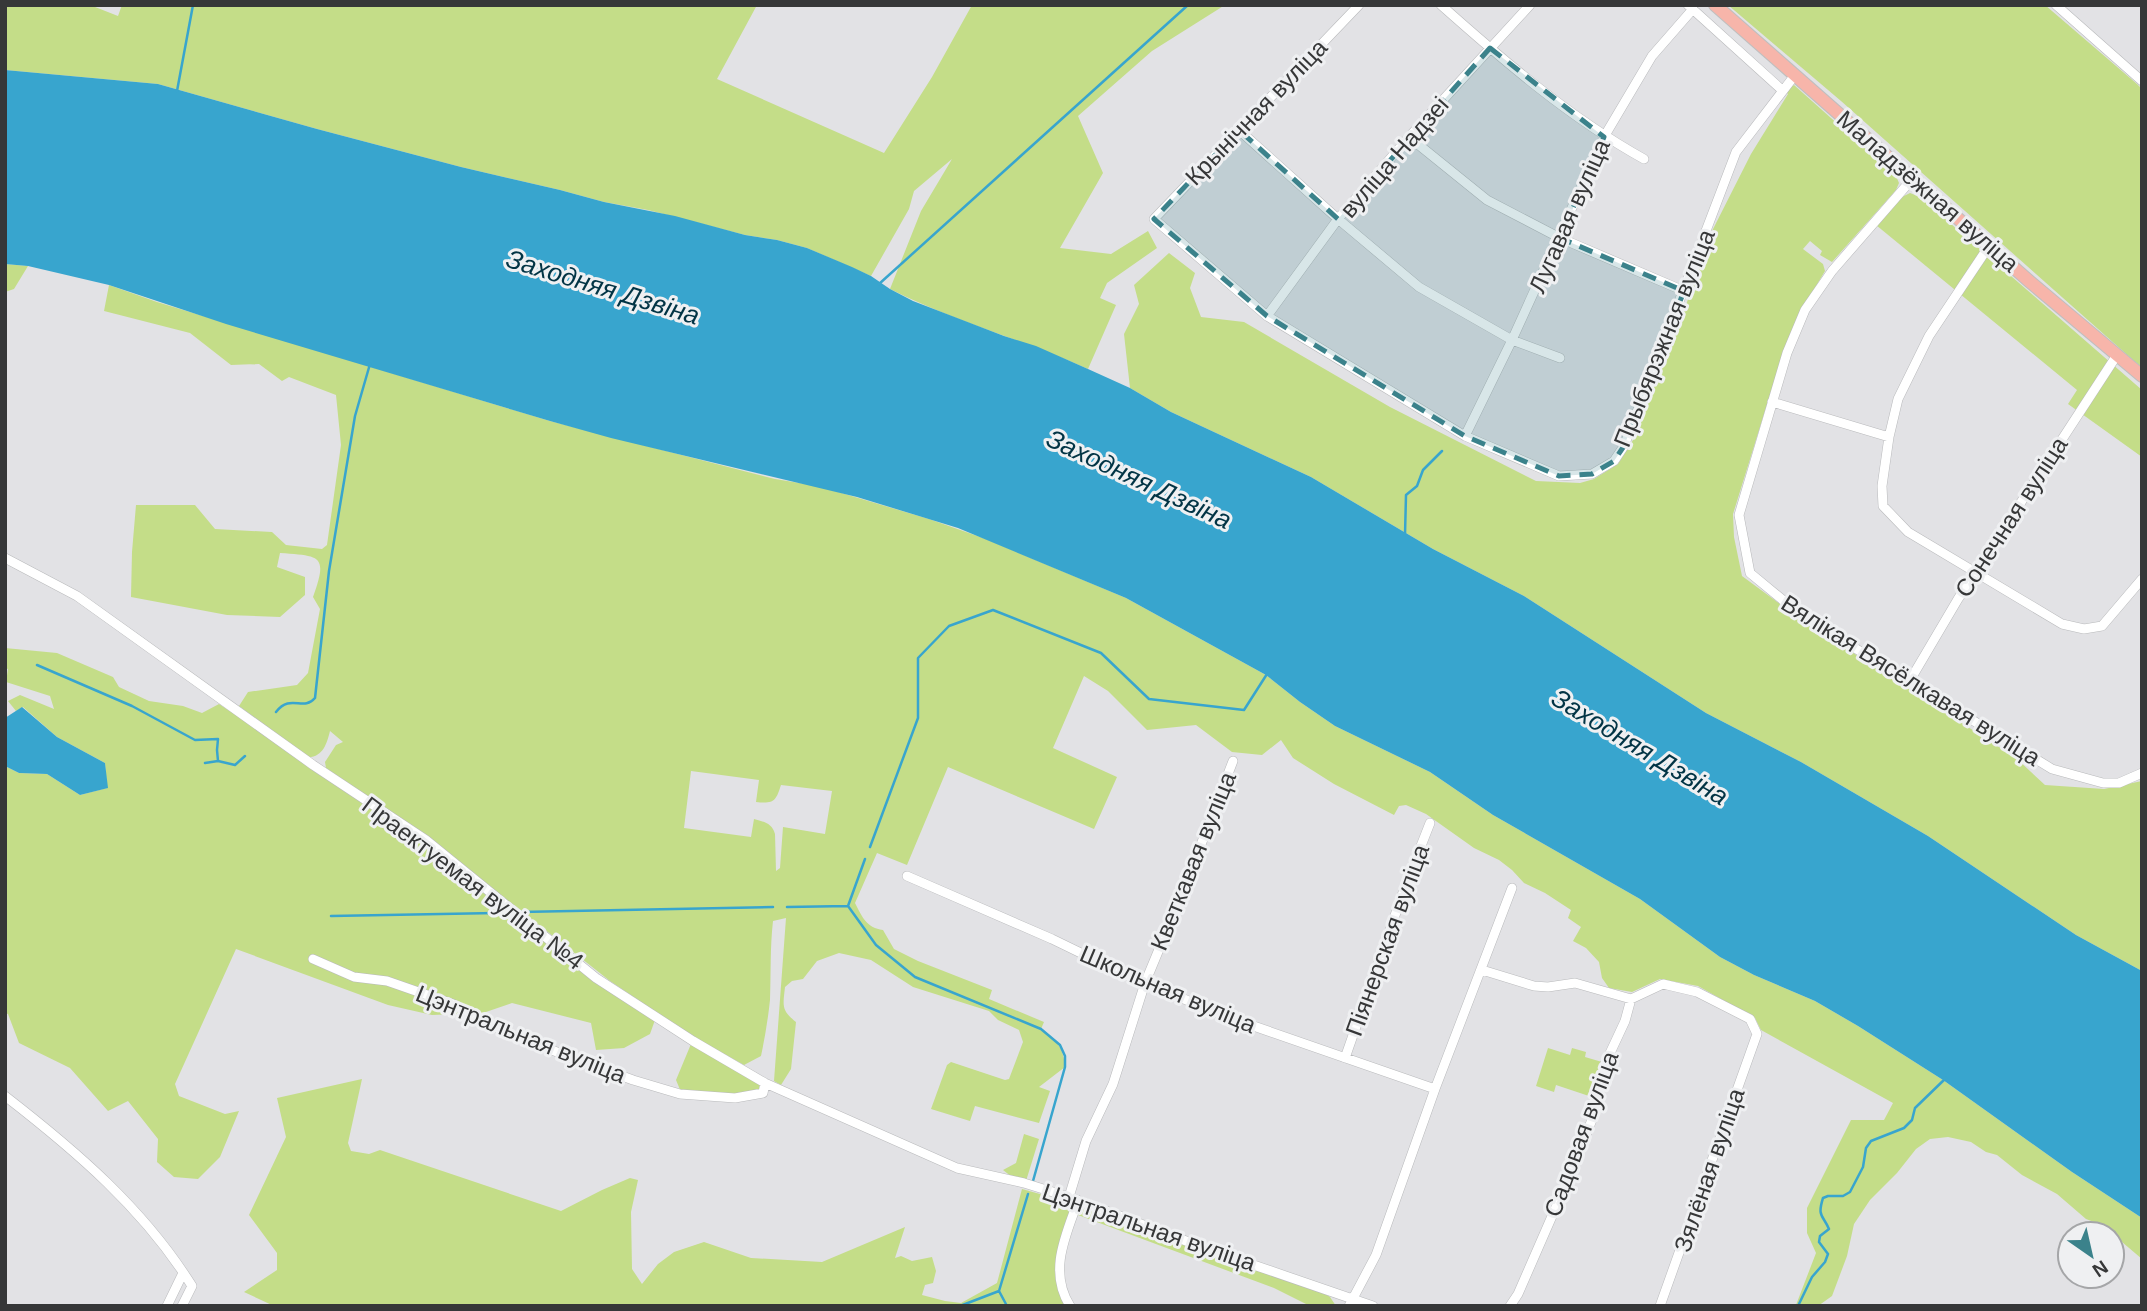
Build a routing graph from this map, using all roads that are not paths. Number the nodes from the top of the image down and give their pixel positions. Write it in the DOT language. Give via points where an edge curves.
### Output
graph roads {
  1 [pos="1359,5"];
  2 [pos="1441,5"];
  3 [pos="1530,5"];
  4 [pos="1715,5"];
  5 [pos="2056,5"];
  6 [pos="1690,7"];
  7 [pos="1490,48"];
  8 [pos="1795,75"];
  9 [pos="2142,81"];
  10 [pos="1783,90"];
  11 [pos="1240,130"];
  12 [pos="1604,136"];
  13 [pos="1409,137"];
  14 [pos="1644,159"];
  15 [pos="1913,178"];
  16 [pos="1154,219"];
  17 [pos="1338,219"];
  18 [pos="1560,238"];
  19 [pos="1989,246"];
  20 [pos="1684,291"];
  21 [pos="1267,316"];
  22 [pos="1512,340"];
  23 [pos="2117,355"];
  24 [pos="1560,358"];
  25 [pos="2142,376"];
  26 [pos="1772,402"];
  27 [pos="1465,436"];
  28 [pos="1889,437"];
  29 [pos="5,558"];
  30 [pos="1976,572"];
  31 [pos="2142,579"];
  32 [pos="1909,682"];
  33 [pos="1233,761"];
  34 [pos="2142,773"];
  35 [pos="1430,822"];
  36 [pos="907,876"];
  37 [pos="1511,888"];
  38 [pos="313,959"];
  39 [pos="1482,970"];
  40 [pos="1145,983"];
  41 [pos="1631,999"];
  42 [pos="1345,1058"];
  43 [pos="765,1083"];
  44 [pos="1435,1089"];
  45 [pos="5,1096"];
  46 [pos="923,1154"];
  47 [pos="1073,1199"];
  48 [pos="183,1273"];
  49 [pos="1351,1302"];
  50 [pos="167,1306"];
  51 [pos="182,1306"];
  52 [pos="1070,1306"];
  53 [pos="1373,1306"];
  54 [pos="1510,1306"];
  55 [pos="1660,1306"];
  1 -- 11 [label="street, Крынічная вуліца"];
  2 -- 7 [label="street"];
  3 -- 7 [label="street, вуліца Надзеі"];
  4 -- 8 [label="main road, Маладзёжная вуліца"];
  5 -- 9 [label="street"];
  6 -- 10 [label="street"];
  6 -- 12 [label="street, Лугавая вуліца" via="1652,56"];
  7 -- 12 [label="street"];
  7 -- 13 [label="street, вуліца Надзеі"];
  8 -- 10 [label="street, Прыбярэжная вуліца"];
  8 -- 15 [label="main road, Маладзёжная вуліца"];
  10 -- 20 [label="street, Прыбярэжная вуліца" via="1736,152"];
  11 -- 16 [label="street, Крынічная вуліца"];
  11 -- 17 [label="street"];
  12 -- 14 [label="street"];
  12 -- 18 [label="street, Лугавая вуліца"];
  13 -- 17 [label="street, вуліца Надзеі"];
  13 -- 18 [label="street" via="1487,200"];
  15 -- 19 [label="main road, Маладзёжная вуліца"];
  15 -- 26 [label="street, Вялікая Вясёлкавая вуліца" via="1832,271 1805,310"];
  16 -- 21 [label="street, Прыбярэжная вуліца"];
  17 -- 21 [label="street, вуліца Надзеі"];
  17 -- 22 [label="street" via="1419,287"];
  18 -- 20 [label="street"];
  18 -- 22 [label="street, Лугавая вуліца"];
  19 -- 23 [label="main road, Маладзёжная вуліца"];
  19 -- 28 [label="street" via="1929,335 1898,399"];
  20 -- 27 [label="street, Прыбярэжная вуліца" via="1624,446 1614,461 1591,474 1559,475"];
  21 -- 27 [label="street, Прыбярэжная вуліца"];
  22 -- 24 [label="street"];
  22 -- 27 [label="street, Лугавая вуліца"];
  23 -- 25 [label="main road, Маладзёжная вуліца"];
  23 -- 30 [label="street, Сонечная вуліца"];
  26 -- 28 [label="street"];
  26 -- 32 [label="street, Вялікая Вясёлкавая вуліца" via="1739,515 1750,573 1801,615"];
  28 -- 30 [label="street" via="1883,506 1908,532"];
  29 -- 43 [label="street, Праектуемая вуліца №4" via="77,596 426,841 596,978"];
  30 -- 31 [label="street" via="2062,624 2084,629 2102,626"];
  30 -- 32 [label="street, Сонечная вуліца"];
  32 -- 34 [label="street, Вялікая Вясёлкавая вуліца" via="2052,769 2103,783 2119,783"];
  33 -- 40 [label="street, Кветкавая вуліца"];
  35 -- 42 [label="street, Піянерская вуліца"];
  36 -- 40 [label="street, Школьная вуліца"];
  37 -- 39 [label="street"];
  38 -- 43 [label="street, Цэнтральная вуліца" via="354,976 387,981 453,1004 508,1034 680,1094 735,1098 763,1093"];
  39 -- 41 [label="street" via="1534,986 1575,983"];
  39 -- 44 [label="street"];
  40 -- 42 [label="street, Школьная вуліца"];
  40 -- 47 [label="street, Кветкавая вуліца" via="1113,1084 1086,1141"];
  41 -- 54 [label="street, Садовая вуліца" via="1604,1066 1595,1112 1573,1168"];
  41 -- 55 [label="street, Зялёная вуліца" via="1662,984 1698,992 1751,1019 1757,1034"];
  42 -- 44 [label="street, Школьная вуліца"];
  43 -- 46 [label="street, Праектуемая вуліца №4"];
  44 -- 49 [label="street" via="1376,1255"];
  45 -- 48 [label="street" via="58,1136 120,1194"];
  46 -- 47 [label="street, Цэнтральная вуліца" via="957,1168"];
  47 -- 49 [label="street, Цэнтральная вуліца"];
  47 -- 52 [label="street, Кветкавая вуліца" via="1058,1268"];
  48 -- 50 [label="street"];
  48 -- 51 [label="street" via="192,1286"];
  49 -- 53 [label="street, Цэнтральная вуліца"];
}
